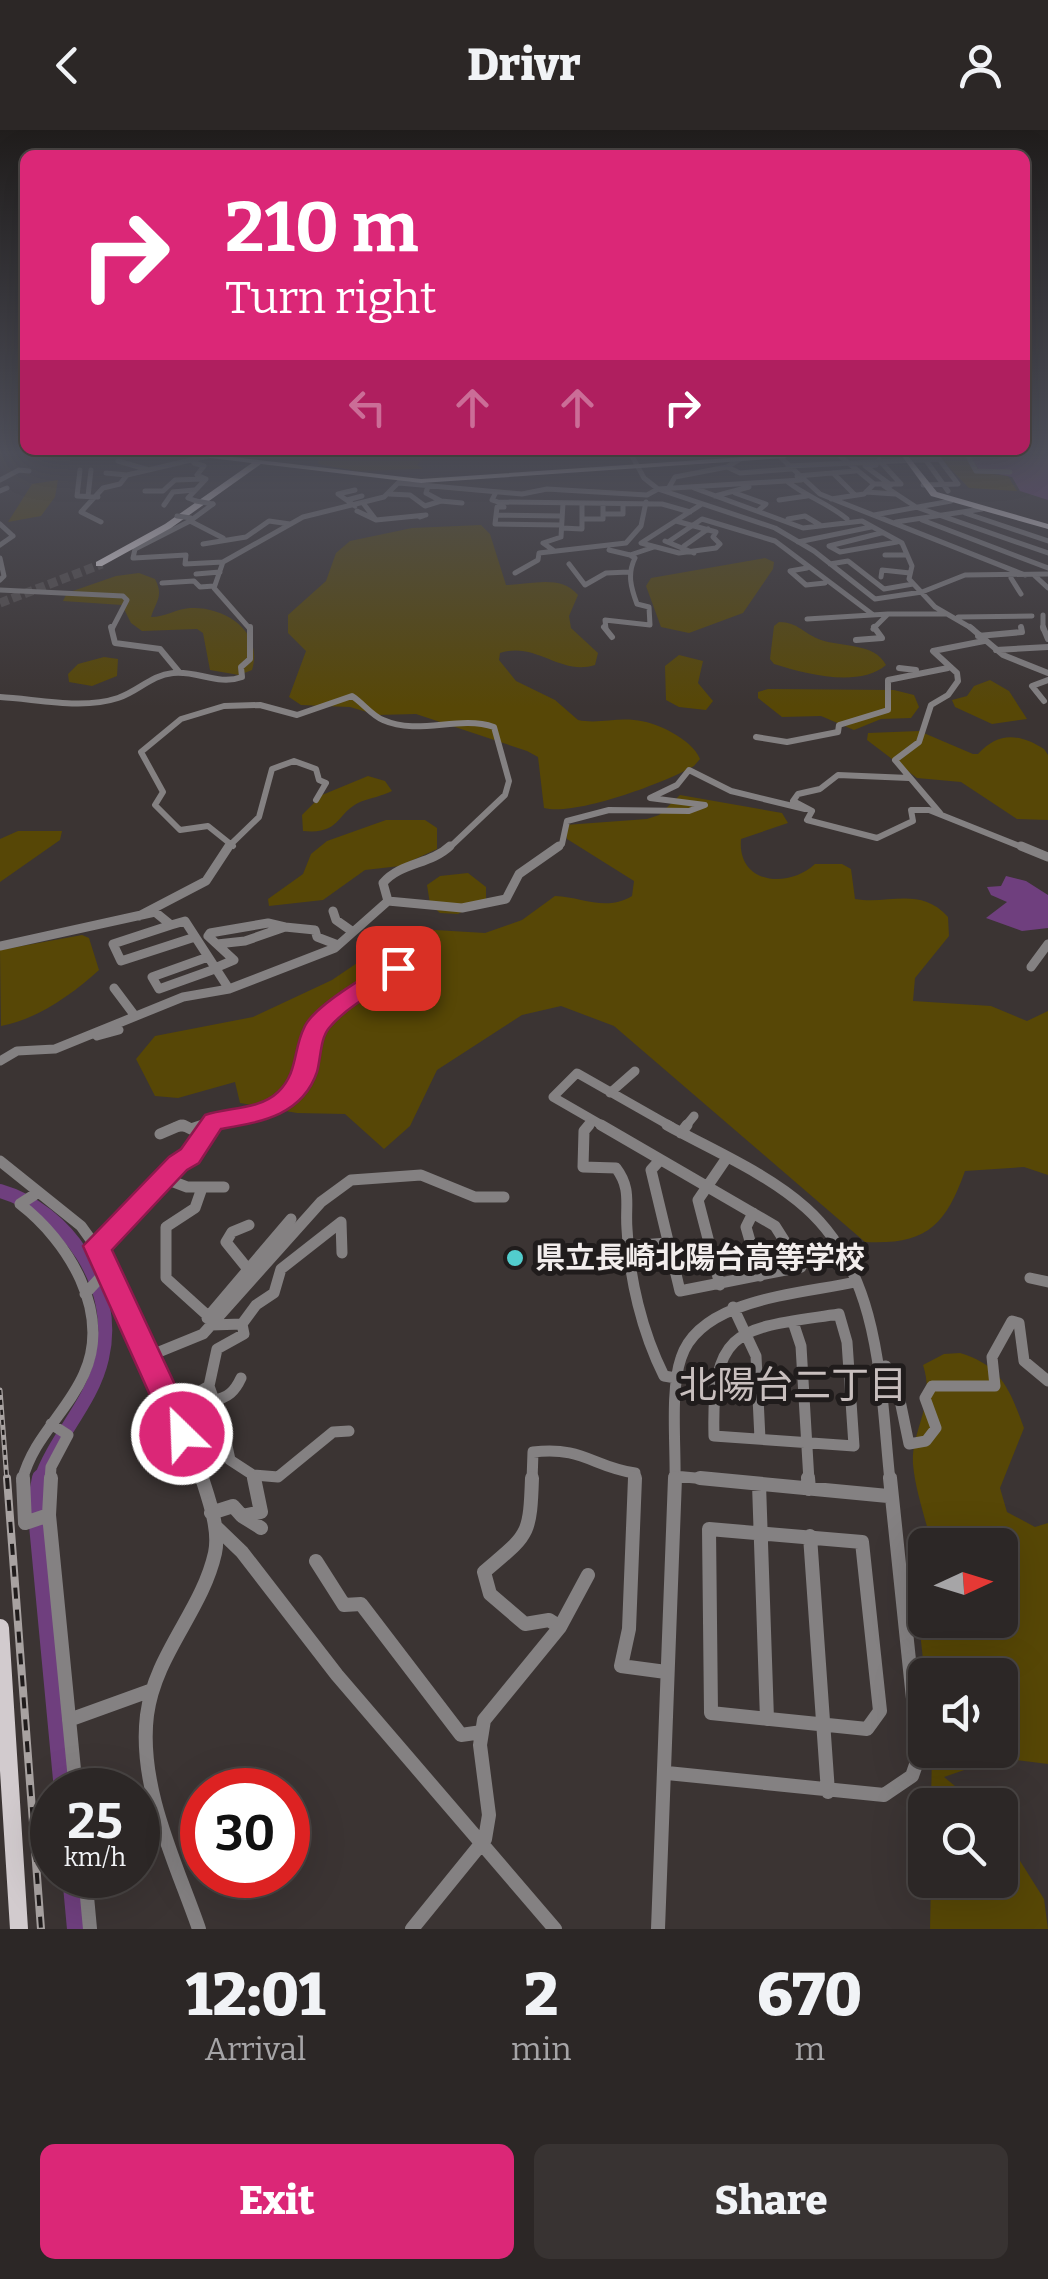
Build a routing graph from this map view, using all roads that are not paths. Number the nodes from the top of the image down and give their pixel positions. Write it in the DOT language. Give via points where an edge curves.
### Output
graph roads {
  1 [pos="146,540"];
  2 [pos="153,540"];
  3 [pos="217,540"];
  4 [pos="245,540"];
  5 [pos="260,540"];
  6 [pos="552,540"];
  7 [pos="626,540"];
  8 [pos="646,540"];
  9 [pos="661,540"];
  10 [pos="671,540"];
  11 [pos="693,540"];
  12 [pos="717,540"];
  13 [pos="767,540"];
  14 [pos="796,540"];
  15 [pos="809,540"];
  16 [pos="851,540"];
  17 [pos="899,540"];
  18 [pos="935,540"];
  19 [pos="974,540"];
  20 [pos="1002,540"];
  21 [pos="1007,540"];
  22 [pos="847,541"];
  23 [pos="256,542"];
  24 [pos="668,542"];
  25 [pos="800,542"];
  26 [pos="204,544"];
  27 [pos="782,545"];
  28 [pos="170,546"];
  29 [pos="620,546"];
  30 [pos="684,546"];
  31 [pos="717,546"];
  32 [pos="989,546"];
  33 [pos="654,547"];
  34 [pos="608,548"];
  35 [pos="556,551"];
  36 [pos="694,553"];
  37 [pos="630,554"];
  38 [pos="1048,554"];
  39 [pos="975,555"];
  40 [pos="905,556"];
  41 [pos="168,557"];
  42 [pos="0,558"];
  43 [pos="888,558"];
  44 [pos="223,562"];
  45 [pos="914,562"];
  46 [pos="101,564"];
  47 [pos="569,564"];
  48 [pos="830,564"];
  49 [pos="807,568"];
  50 [pos="971,568"];
  51 [pos="1048,571"];
  52 [pos="220,572"];
  53 [pos="629,572"];
  54 [pos="910,572"];
  55 [pos="515,573"];
  56 [pos="196,574"];
  57 [pos="1031,576"];
  58 [pos="881,577"];
  59 [pos="1014,578"];
  60 [pos="0,580"];
  61 [pos="825,582"];
  62 [pos="162,583"];
  63 [pos="913,584"];
  64 [pos="214,586"];
  65 [pos="1048,588"];
  66 [pos="0,590"];
  67 [pos="922,592"];
  68 [pos="1020,594"];
  69 [pos="1020,610"];
  70 [pos="872,614"];
  71 [pos="888,614"];
  72 [pos="948,614"];
  73 [pos="972,614"];
  74 [pos="1044,615"];
  75 [pos="1032,616"];
  76 [pos="958,617"];
  77 [pos="808,619"];
  78 [pos="1021,626"];
  79 [pos="1047,630"];
  80 [pos="612,638"];
  81 [pos="981,638"];
  82 [pos="1048,639"];
  83 [pos="856,640"];
  84 [pos="1048,648"];
  85 [pos="996,650"];
  86 [pos="899,668"];
  87 [pos="948,668"];
  88 [pos="939,671"];
  89 [pos="178,672"];
  90 [pos="1025,676"];
  91 [pos="1048,676"];
  92 [pos="1037,684"];
  93 [pos="227,688"];
  94 [pos="0,696"];
  95 [pos="1044,701"];
  96 [pos="224,706"];
  97 [pos="756,737"];
  98 [pos="908,778"];
  99 [pos="316,800"];
  100 [pos="805,809"];
  101 [pos="940,812"];
  102 [pos="233,846"];
  103 [pos="1048,856"];
  104 [pos="388,902"];
  105 [pos="264,910"];
  106 [pos="333,911"];
  107 [pos="139,916"];
  108 [pos="171,925"];
  109 [pos="285,927"];
  110 [pos="239,930"];
  111 [pos="353,932"];
  112 [pos="195,937"];
  113 [pos="217,944"];
  114 [pos="1048,944"];
  115 [pos="338,945"];
  116 [pos="0,946"];
  117 [pos="208,957"];
  118 [pos="1031,967"];
  119 [pos="215,968"];
  120 [pos="398,968"];
  121 [pos="114,988"];
  122 [pos="228,990"];
  123 [pos="135,1016"];
  124 [pos="119,1030"];
  125 [pos="74,1040"];
  126 [pos="0,1060"];
  127 [pos="634,1071"];
  128 [pos="610,1092"];
  129 [pos="694,1116"];
  130 [pos="593,1120"];
  131 [pos="214,1121"];
  132 [pos="160,1134"];
  133 [pos="682,1134"];
  134 [pos="726,1159"];
  135 [pos="660,1160"];
  136 [pos="0,1162"];
  137 [pos="166,1179"];
  138 [pos="707,1186"];
  139 [pos="224,1187"];
  140 [pos="202,1188"];
  141 [pos="504,1197"];
  142 [pos="28,1199"];
  143 [pos="753,1214"];
  144 [pos="291,1219"];
  145 [pos="249,1225"];
  146 [pos="667,1243"];
  147 [pos="96,1246"];
  148 [pos="629,1246"];
  149 [pos="342,1253"];
  150 [pos="247,1268"];
  151 [pos="108,1269"];
  152 [pos="760,1276"];
  153 [pos="1030,1278"];
  154 [pos="855,1282"];
  155 [pos="1048,1282"];
  156 [pos="720,1285"];
  157 [pos="85,1294"];
  158 [pos="733,1308"];
  159 [pos="793,1322"];
  160 [pos="209,1324"];
  161 [pos="242,1324"];
  162 [pos="747,1333"];
  163 [pos="148,1356"];
  164 [pos="878,1366"];
  165 [pos="242,1378"];
  166 [pos="676,1378"];
  167 [pos="1048,1381"];
  168 [pos="209,1386"];
  169 [pos="218,1400"];
  170 [pos="171,1408"];
  171 [pos="51,1424"];
  172 [pos="349,1431"];
  173 [pos="760,1439"];
  174 [pos="807,1444"];
  175 [pos="253,1474"];
  176 [pos="674,1476"];
  177 [pos="760,1484"];
  178 [pos="809,1489"];
  179 [pos="888,1496"];
  180 [pos="49,1515"];
  181 [pos="242,1516"];
  182 [pos="213,1520"];
  183 [pos="261,1528"];
  184 [pos="759,1532"];
  185 [pos="810,1536"];
  186 [pos="316,1560"];
  187 [pos="588,1575"];
  188 [pos="560,1627"];
  189 [pos="0,1628"];
  190 [pos="666,1672"];
  191 [pos="152,1690"];
  192 [pos="767,1719"];
  193 [pos="68,1720"];
  194 [pos="824,1726"];
  195 [pos="481,1739"];
  196 [pos="73,1768"];
  197 [pos="667,1774"];
  198 [pos="828,1792"];
  199 [pos="485,1839"];
  200 [pos="87,1898"];
  201 [pos="19,1929"];
  202 [pos="90,1929"];
  203 [pos="199,1929"];
  204 [pos="412,1929"];
  205 [pos="555,1929"];
  206 [pos="658,1929"];
  1 -- 46 [label="highway"];
  2 -- 41 [label="street" via="135,550 134,558"];
  3 -- 26 [label="street"];
  4 -- 23 [label="street"];
  5 -- 23 [label="street"];
  6 -- 35 [label="street" via="542,543"];
  7 -- 29 [label="street"];
  8 -- 33 [label="street" via="641,543"];
  9 -- 24 [label="street"];
  10 -- 24 [label="street"];
  11 -- 30 [label="street"];
  11 -- 31 [label="street"];
  12 -- 31 [label="street"];
  13 -- 27 [label="street"];
  14 -- 25 [label="street"];
  15 -- 25 [label="street"];
  16 -- 22 [label="street"];
  17 -- 22 [label="street" via="840,552 830,546"];
  17 -- 40 [label="street"];
  18 -- 39 [label="street"];
  19 -- 32 [label="street"];
  20 -- 32 [label="street"];
  21 -- 38 [label="street"];
  23 -- 44 [label="street"];
  24 -- 30 [label="street"];
  25 -- 27 [label="street"];
  25 -- 48 [label="street"];
  27 -- 49 [label="street"];
  28 -- 41 [label="street"];
  29 -- 34 [label="street"];
  29 -- 37 [label="street"];
  30 -- 36 [label="street"];
  31 -- 36 [label="street"];
  32 -- 39 [label="street"];
  32 -- 51 [label="street"];
  33 -- 36 [label="street"];
  33 -- 37 [label="street"];
  34 -- 35 [label="street"];
  34 -- 37 [label="street"];
  35 -- 55 [label="street" via="539,553"];
  37 -- 53 [label="street" via="636,558"];
  39 -- 50 [label="street"];
  39 -- 57 [label="street"];
  40 -- 43 [label="street"];
  40 -- 54 [label="street"];
  41 -- 44 [label="street" via="190,555 185,564"];
  42 -- 60 [label="street"];
  44 -- 52 [label="street"];
  45 -- 54 [label="street"];
  47 -- 53 [label="street" via="586,586 606,573"];
  48 -- 63 [label="street" via="848,562 884,588"];
  48 -- 67 [label="street" via="875,599"];
  49 -- 61 [label="street"];
  49 -- 61 [label="street" via="790,571 806,584"];
  51 -- 57 [label="street"];
  52 -- 56 [label="street"];
  52 -- 64 [label="street"];
  53 -- 80 [label="street" via="637,604 650,608 650,625 605,620"];
  54 -- 58 [label="street" via="882,570"];
  54 -- 63 [label="street"];
  57 -- 59 [label="street"];
  57 -- 65 [label="street"];
  59 -- 67 [label="street" via="965,575"];
  59 -- 68 [label="street" via="1008,579"];
  61 -- 70 [label="street"];
  62 -- 64 [label="street"];
  63 -- 67 [label="street"];
  64 -- 93 [label="street" via="250,625 250,659"];
  66 -- 89 [label="street" via="123,596 127,600 111,626 115,643 160,649"];
  67 -- 72 [label="street"];
  69 -- 73 [label="street" via="994,607"];
  70 -- 71 [label="street"];
  70 -- 77 [label="street"];
  71 -- 72 [label="street"];
  71 -- 83 [label="street" via="872,629 882,638"];
  72 -- 76 [label="street"];
  73 -- 75 [label="street"];
  73 -- 76 [label="street"];
  74 -- 79 [label="street"];
  76 -- 81 [label="street"];
  78 -- 81 [label="street" via="1022,632"];
  79 -- 82 [label="street"];
  81 -- 85 [label="street"];
  81 -- 87 [label="street" via="933,651"];
  84 -- 85 [label="street"];
  85 -- 91 [label="street"];
  86 -- 88 [label="street"];
  87 -- 88 [label="street"];
  87 -- 98 [label="street" via="958,681 931,705 919,742 895,760"];
  88 -- 97 [label="street" via="888,680 888,710 839,725 840,731 787,742"];
  89 -- 93 [label="street"];
  89 -- 94 [label="street" via="152,676 118,698 93,703"];
  90 -- 92 [label="street"];
  91 -- 92 [label="street"];
  92 -- 95 [label="street" via="1032,686"];
  93 -- 96 [label="street"];
  96 -- 102 [label="street" via="181,719 141,754 163,792 155,805 176,828 208,826"];
  96 -- 104 [label="street" via="260,705 297,715 352,696 372,716 400,725 494,727 510,781 505,795 440,856 393,871 383,883"];
  98 -- 100 [label="street" via="838,775 798,794 793,800"];
  98 -- 101 [label="street" via="932,794"];
  99 -- 102 [label="street" via="326,783 316,769 294,761 272,769 259,818"];
  100 -- 101 [label="street" via="816,825 877,838 912,820 910,810"];
  100 -- 104 [label="street" via="731,791 689,770 678,786 650,798 704,805 690,812 609,810 567,822 562,844 519,874 506,899 462,908"];
  101 -- 103 [label="street"];
  102 -- 107 [label="street" via="206,881"];
  104 -- 111 [label="street"];
  105 -- 110 [label="street" via="268,917"];
  106 -- 111 [label="street"];
  107 -- 108 [label="street" via="158,912"];
  107 -- 116 [label="street"];
  108 -- 112 [label="street" via="185,922"];
  108 -- 112 [label="street" via="112,944 121,961"];
  109 -- 110 [label="street" via="268,922"];
  109 -- 113 [label="street" via="238,944"];
  109 -- 115 [label="street" via="316,930 317,937"];
  110 -- 113 [label="street" via="210,933"];
  111 -- 115 [label="street"];
  112 -- 117 [label="street"];
  113 -- 119 [label="street" via="234,960"];
  114 -- 118 [label="street"];
  115 -- 122 [label="street"];
  117 -- 119 [label="street"];
  117 -- 119 [label="street" via="152,978 159,989"];
  119 -- 122 [label="street"];
  120 -- 131 [label="street" via="315,1028 304,1074 288,1097 268,1111"];
  121 -- 123 [label="street"];
  122 -- 123 [label="street"];
  123 -- 125 [label="street"];
  124 -- 125 [label="street"];
  125 -- 126 [label="street"];
  127 -- 128 [label="street"];
  128 -- 130 [label="street" via="577,1073 553,1097"];
  128 -- 133 [label="street"];
  129 -- 133 [label="street"];
  130 -- 135 [label="street"];
  130 -- 148 [label="street" via="584,1131 583,1167 616,1168 624,1179"];
  131 -- 132 [label="street"];
  131 -- 137 [label="street"];
  133 -- 134 [label="street"];
  134 -- 138 [label="street"];
  134 -- 154 [label="street" via="814,1212"];
  135 -- 138 [label="street"];
  135 -- 146 [label="street" via="651,1170"];
  136 -- 142 [label="street"];
  137 -- 140 [label="street"];
  137 -- 147 [label="street"];
  138 -- 143 [label="street"];
  138 -- 156 [label="street" via="698,1200"];
  139 -- 140 [label="street"];
  140 -- 160 [label="street" via="195,1208 166,1227 166,1278"];
  141 -- 160 [label="street" via="475,1197 421,1175 351,1180 321,1202"];
  142 -- 147 [label="street" via="78,1224"];
  142 -- 157 [label="street" via="65,1244"];
  143 -- 152 [label="street" via="746,1227"];
  143 -- 152 [label="street" via="780,1230 801,1268"];
  144 -- 150 [label="street"];
  145 -- 150 [label="street" via="226,1242"];
  146 -- 148 [label="street"];
  146 -- 156 [label="street" via="680,1291"];
  147 -- 151 [label="street"];
  148 -- 166 [label="street" via="646,1340 664,1376"];
  149 -- 161 [label="street" via="343,1227 335,1223 281,1268 274,1293"];
  150 -- 160 [label="street"];
  151 -- 157 [label="street"];
  151 -- 163 [label="street"];
  152 -- 156 [label="street"];
  153 -- 155 [label="street"];
  154 -- 158 [label="street"];
  154 -- 164 [label="street" via="872,1324"];
  157 -- 171 [label="street" via="92,1355 72,1399"];
  158 -- 162 [label="street"];
  158 -- 166 [label="street" via="708,1318 689,1338"];
  159 -- 162 [label="street"];
  159 -- 174 [label="street" via="801,1346"];
  159 -- 174 [label="street" via="838,1314 847,1342 854,1446"];
  160 -- 161 [label="street"];
  160 -- 163 [label="street" via="169,1351"];
  161 -- 168 [label="street" via="240,1340 218,1349"];
  162 -- 173 [label="street" via="756,1356"];
  162 -- 173 [label="street" via="724,1348 714,1366 714,1436"];
  163 -- 170 [label="street"];
  164 -- 167 [label="street" via="886,1366 897,1386 909,1444 926,1441 936,1428 926,1398 932,1386 995,1386 992,1357 1012,1321 1020,1326 1024,1361"];
  164 -- 179 [label="street"];
  165 -- 169 [label="street" via="232,1394"];
  166 -- 176 [label="street"];
  168 -- 169 [label="street"];
  168 -- 170 [label="street"];
  169 -- 175 [label="street" via="230,1460"];
  170 -- 182 [label="street" via="206,1487"];
  171 -- 180 [label="street" via="68,1435 51,1467"];
  171 -- 180 [label="street" via="22,1479 25,1523"];
  172 -- 175 [label="street" via="333,1432 278,1476"];
  173 -- 174 [label="street"];
  174 -- 178 [label="street"];
  175 -- 181 [label="street" via="260,1512"];
  176 -- 177 [label="street"];
  176 -- 190 [label="street"];
  177 -- 178 [label="street"];
  177 -- 184 [label="street"];
  178 -- 179 [label="street"];
  179 -- 198 [label="street" via="919,1756 912,1776 884,1795"];
  180 -- 193 [label="street"];
  181 -- 182 [label="street" via="232,1506"];
  181 -- 183 [label="street"];
  182 -- 191 [label="street" via="210,1569"];
  182 -- 199 [label="street" via="242,1547 307,1638"];
  184 -- 185 [label="street"];
  184 -- 192 [label="street"];
  184 -- 192 [label="street" via="709,1529 711,1712"];
  185 -- 194 [label="street"];
  185 -- 194 [label="street" via="862,1542 880,1712 866,1729"];
  186 -- 195 [label="street" via="344,1605 361,1604 462,1736"];
  187 -- 188 [label="street"];
  188 -- 190 [label="street" via="549,1620 524,1624 490,1594 484,1572 525,1537 533,1452 540,1451 578,1452 610,1470 635,1473 629,1629 621,1666"];
  188 -- 195 [label="street" via="484,1720"];
  189 -- 201 [label="main road"];
  190 -- 197 [label="street"];
  191 -- 193 [label="street"];
  191 -- 203 [label="street" via="144,1732 148,1766"];
  192 -- 194 [label="street"];
  193 -- 196 [label="street"];
  194 -- 198 [label="street"];
  195 -- 199 [label="street"];
  197 -- 198 [label="street"];
  197 -- 206 [label="street"];
  199 -- 204 [label="street"];
  199 -- 205 [label="street"];
  200 -- 202 [label="street"];
}
